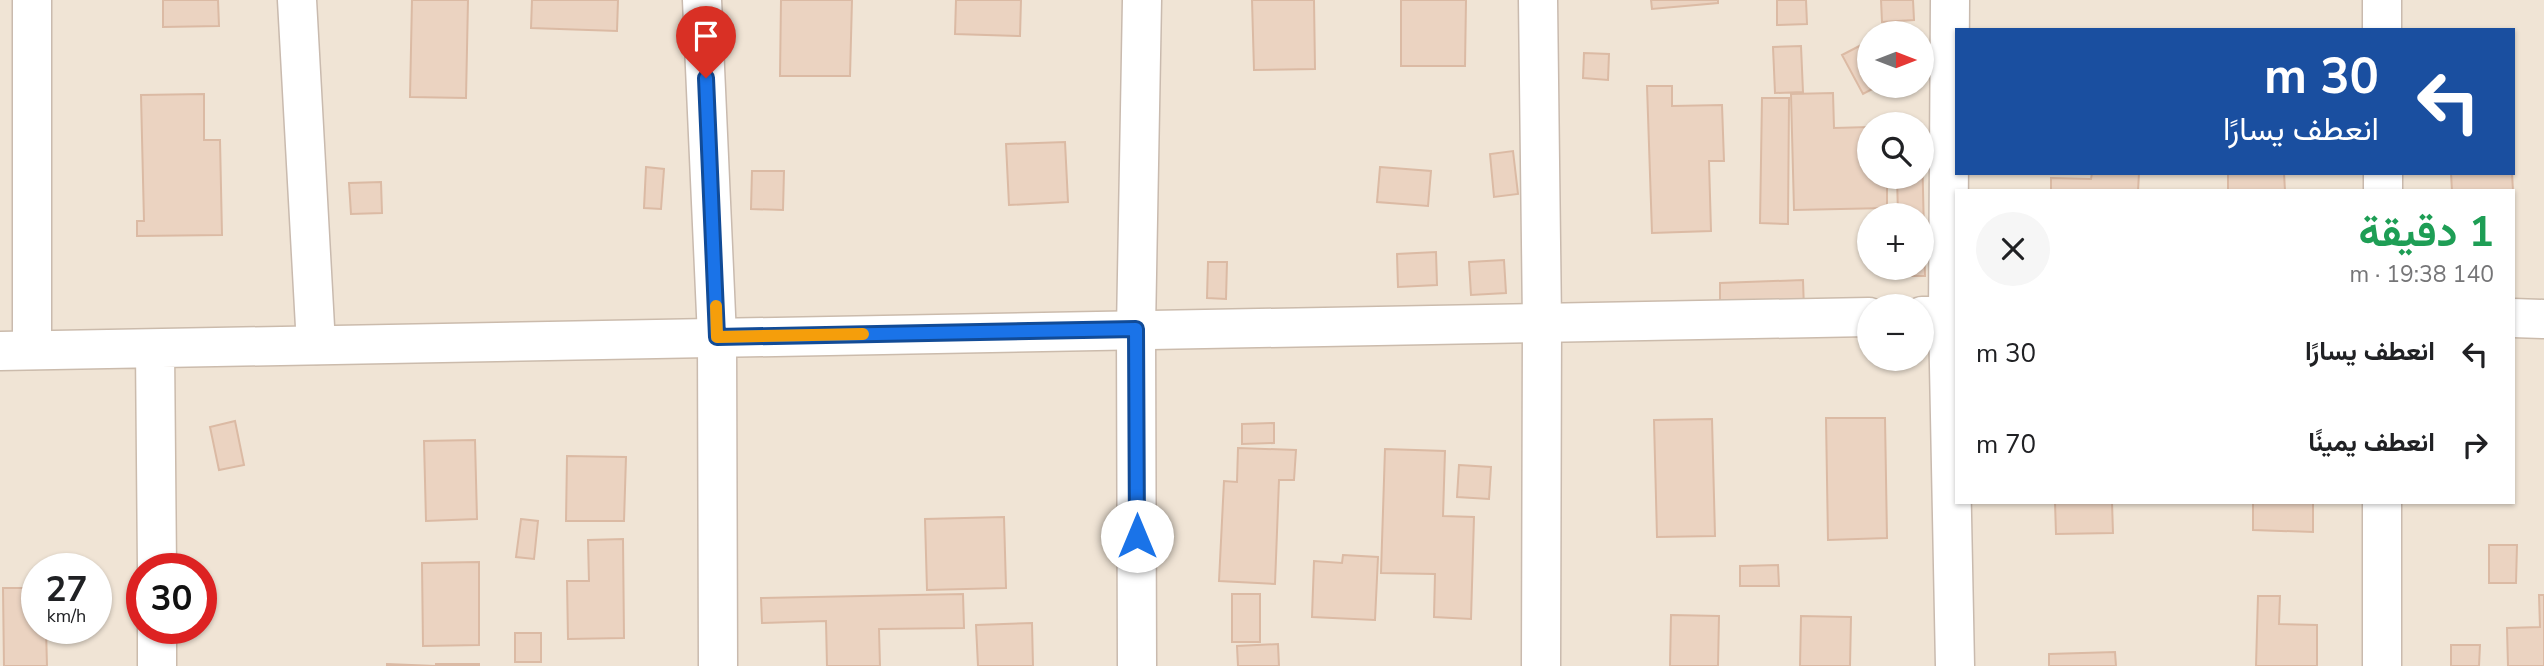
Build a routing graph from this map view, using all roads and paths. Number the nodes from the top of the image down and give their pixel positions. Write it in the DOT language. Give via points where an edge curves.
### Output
graph roads {
  1 [pos="32,0"];
  2 [pos="297,0"];
  3 [pos="702,0"];
  4 [pos="1142,0"];
  5 [pos="1538,0"];
  6 [pos="1950,0"];
  7 [pos="2382,0"];
  8 [pos="2382,28"];
  9 [pos="1942,316"];
  10 [pos="1857,317"];
  11 [pos="2515,318"];
  12 [pos="2544,319"];
  13 [pos="1542,323"];
  14 [pos="1136,329"];
  15 [pos="717,337"];
  16 [pos="316,345"];
  17 [pos="155,349"];
  18 [pos="16,350"];
  19 [pos="2382,504"];
  20 [pos="156,553"];
  21 [pos="157,644"];
  22 [pos="157,666"];
  23 [pos="718,666"];
  24 [pos="1137,666"];
  25 [pos="1541,666"];
  26 [pos="1955,666"];
  27 [pos="2382,666"];
  1 -- 18 [label="street"];
  2 -- 16 [label="street"];
  3 -- 15 [label="street"];
  4 -- 14 [label="street"];
  5 -- 13 [label="street"];
  6 -- 9 [label="street"];
  7 -- 8 [label="street"];
  9 -- 26 [label="street"];
  10 -- 13 [label="street"];
  11 -- 12 [label="street"];
  13 -- 14 [label="street"];
  13 -- 25 [label="street"];
  14 -- 15 [label="street"];
  14 -- 24 [label="street"];
  15 -- 16 [label="street"];
  15 -- 23 [label="street"];
  16 -- 17 [label="street"];
  17 -- 18 [label="street"];
  17 -- 20 [label="street"];
  19 -- 27 [label="street"];
  21 -- 22 [label="street"];
}
